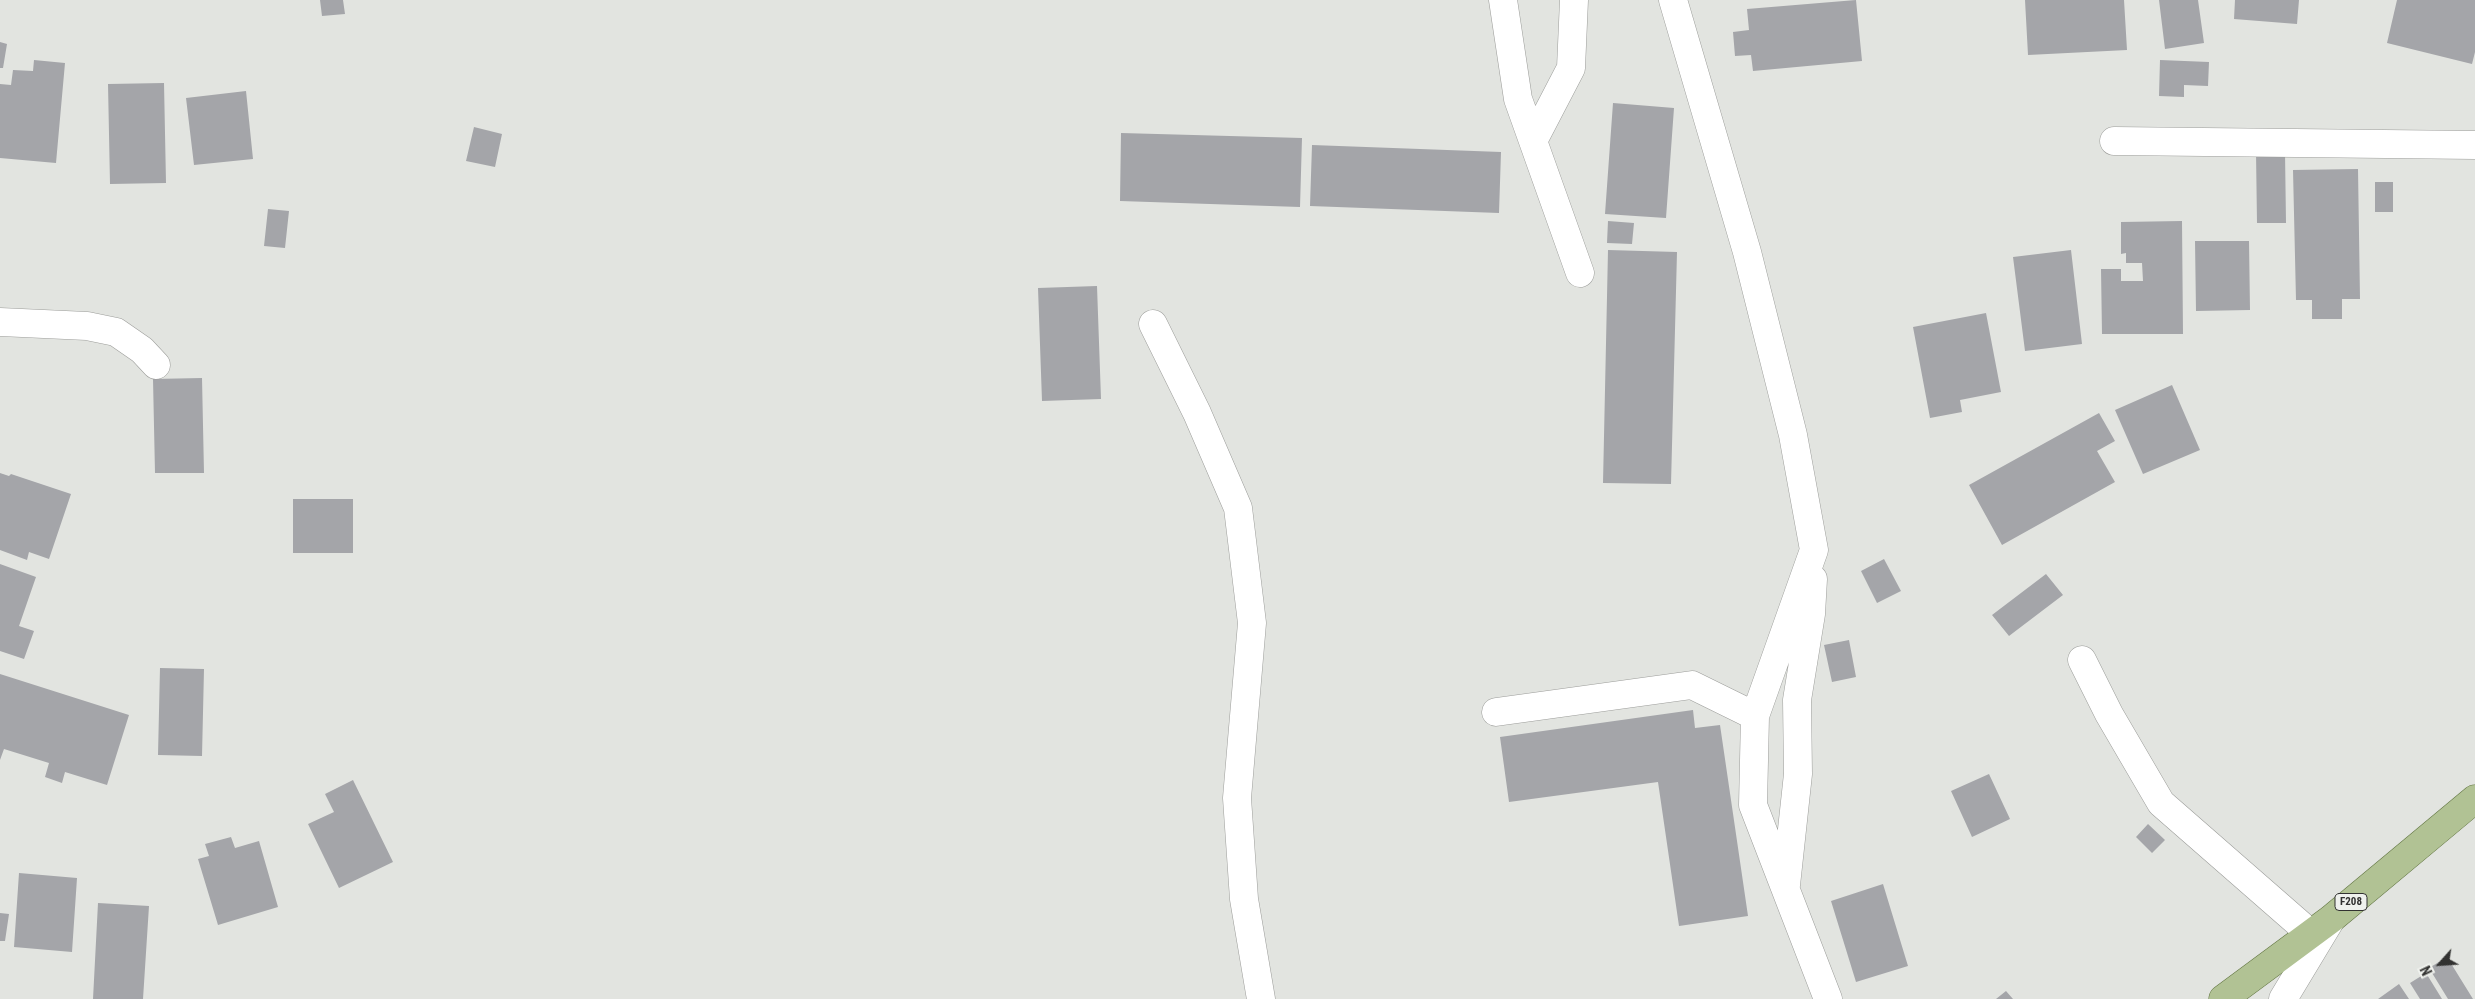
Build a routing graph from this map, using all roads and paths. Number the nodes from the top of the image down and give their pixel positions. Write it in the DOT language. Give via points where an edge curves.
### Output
graph roads {
  1 [pos="1504,0"];
  2 [pos="1574,0"];
  3 [pos="1673,0"];
  4 [pos="2114,141"];
  5 [pos="1533,142"];
  6 [pos="2475,145"];
  7 [pos="1580,273"];
  8 [pos="0,322"];
  9 [pos="1154,324"];
  10 [pos="156,365"];
  11 [pos="1814,550"];
  12 [pos="2082,660"];
  13 [pos="1496,712"];
  14 [pos="1755,716"];
  15 [pos="2475,799"];
  16 [pos="1785,891"];
  17 [pos="2321,926"];
  18 [pos="1262,999"];
  19 [pos="1828,999"];
  20 [pos="2223,999"];
  21 [pos="2283,999"];
  1 -- 5 [label="street" via="1518,98"];
  2 -- 5 [label="street" via="1571,68"];
  3 -- 11 [label="street" via="1747,252 1793,435"];
  4 -- 6 [label="street"];
  5 -- 7 [label="street"];
  8 -- 10 [label="street" via="88,326 116,332 142,350"];
  9 -- 18 [label="street" via="1238,508 1252,623 1237,798 1244,899"];
  11 -- 14 [label="street"];
  11 -- 16 [label="street" via="1811,614 1797,700 1798,774"];
  12 -- 17 [label="street" via="2161,803"];
  13 -- 14 [label="street" via="1692,685"];
  14 -- 16 [label="street" via="1753,805"];
  15 -- 17 [label="main road, F208"];
  16 -- 19 [label="street"];
  17 -- 20 [label="main road, F208"];
  17 -- 21 [label="street"];
}
